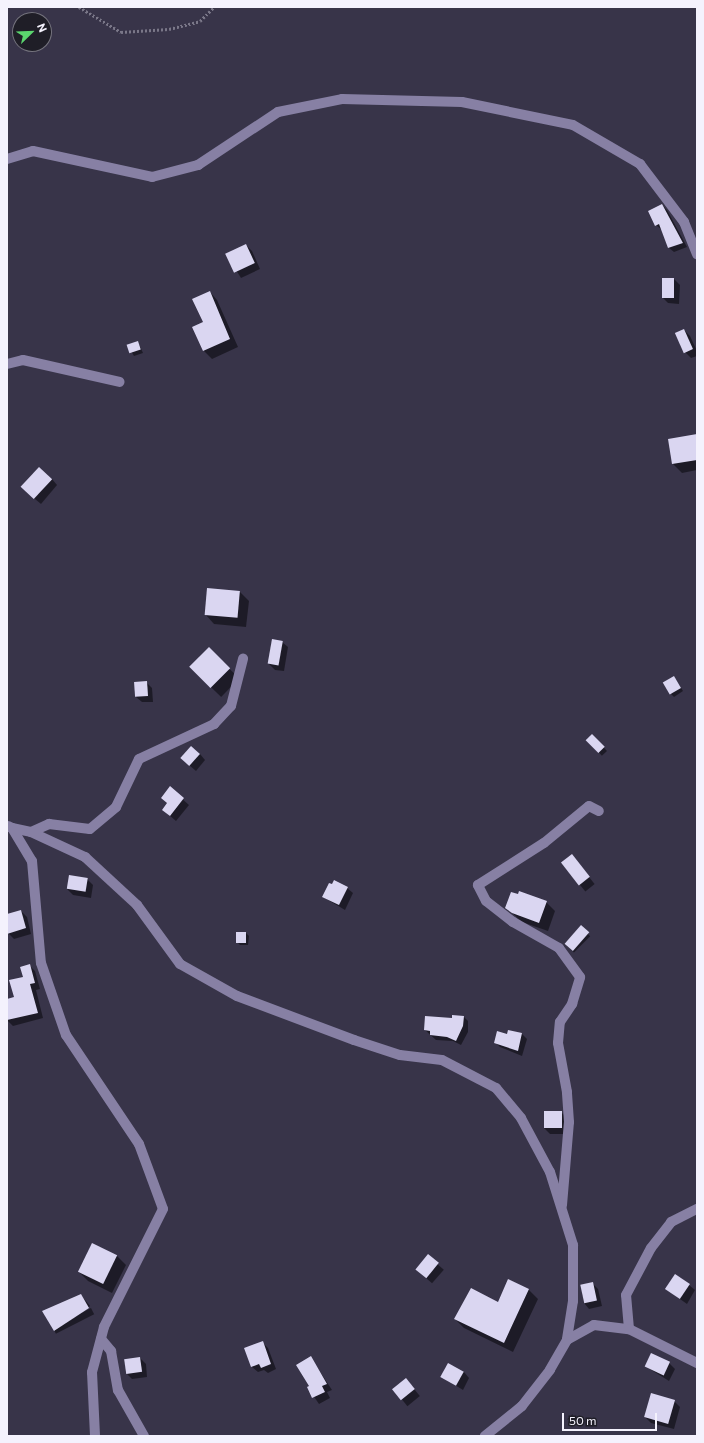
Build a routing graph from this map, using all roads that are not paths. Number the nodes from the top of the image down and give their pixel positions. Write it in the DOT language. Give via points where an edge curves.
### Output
graph roads {
  1 [pos="7,158"];
  2 [pos="697,254"];
  3 [pos="7,364"];
  4 [pos="120,382"];
  5 [pos="243,660"];
  6 [pos="599,811"];
  7 [pos="10,827"];
  8 [pos="31,832"];
  9 [pos="561,1208"];
  10 [pos="697,1209"];
  11 [pos="630,1329"];
  12 [pos="101,1339"];
  13 [pos="567,1340"];
  14 [pos="697,1363"];
  15 [pos="95,1436"];
  16 [pos="144,1436"];
  17 [pos="485,1436"];
  1 -- 2 [label="street" via="33,151 152,177 198,165 278,112 342,99 462,102 573,125 640,164 684,222"];
  3 -- 4 [label="street" via="23,360"];
  5 -- 8 [label="street" via="231,706 214,724 139,759 116,807 90,829 48,824"];
  6 -- 9 [label="street" via="590,806 544,843 478,885 486,901 513,922 559,948 580,977 572,1004 560,1022 558,1044 567,1092 569,1122"];
  7 -- 8 [label="street"];
  7 -- 12 [label="street" via="32,861 41,963 66,1035 139,1144 162,1209 104,1327"];
  8 -- 9 [label="street" via="85,857 137,905 180,964 237,996 400,1055 442,1060 496,1088 524,1125 550,1172"];
  9 -- 13 [label="street" via="573,1245 573,1301"];
  10 -- 11 [label="street" via="671,1222 651,1248 626,1295"];
  11 -- 13 [label="street" via="594,1325"];
  11 -- 14 [label="street"];
  12 -- 15 [label="street" via="92,1372"];
  12 -- 16 [label="street" via="111,1351 118,1390"];
  13 -- 17 [label="street" via="550,1370 522,1406"];
}
